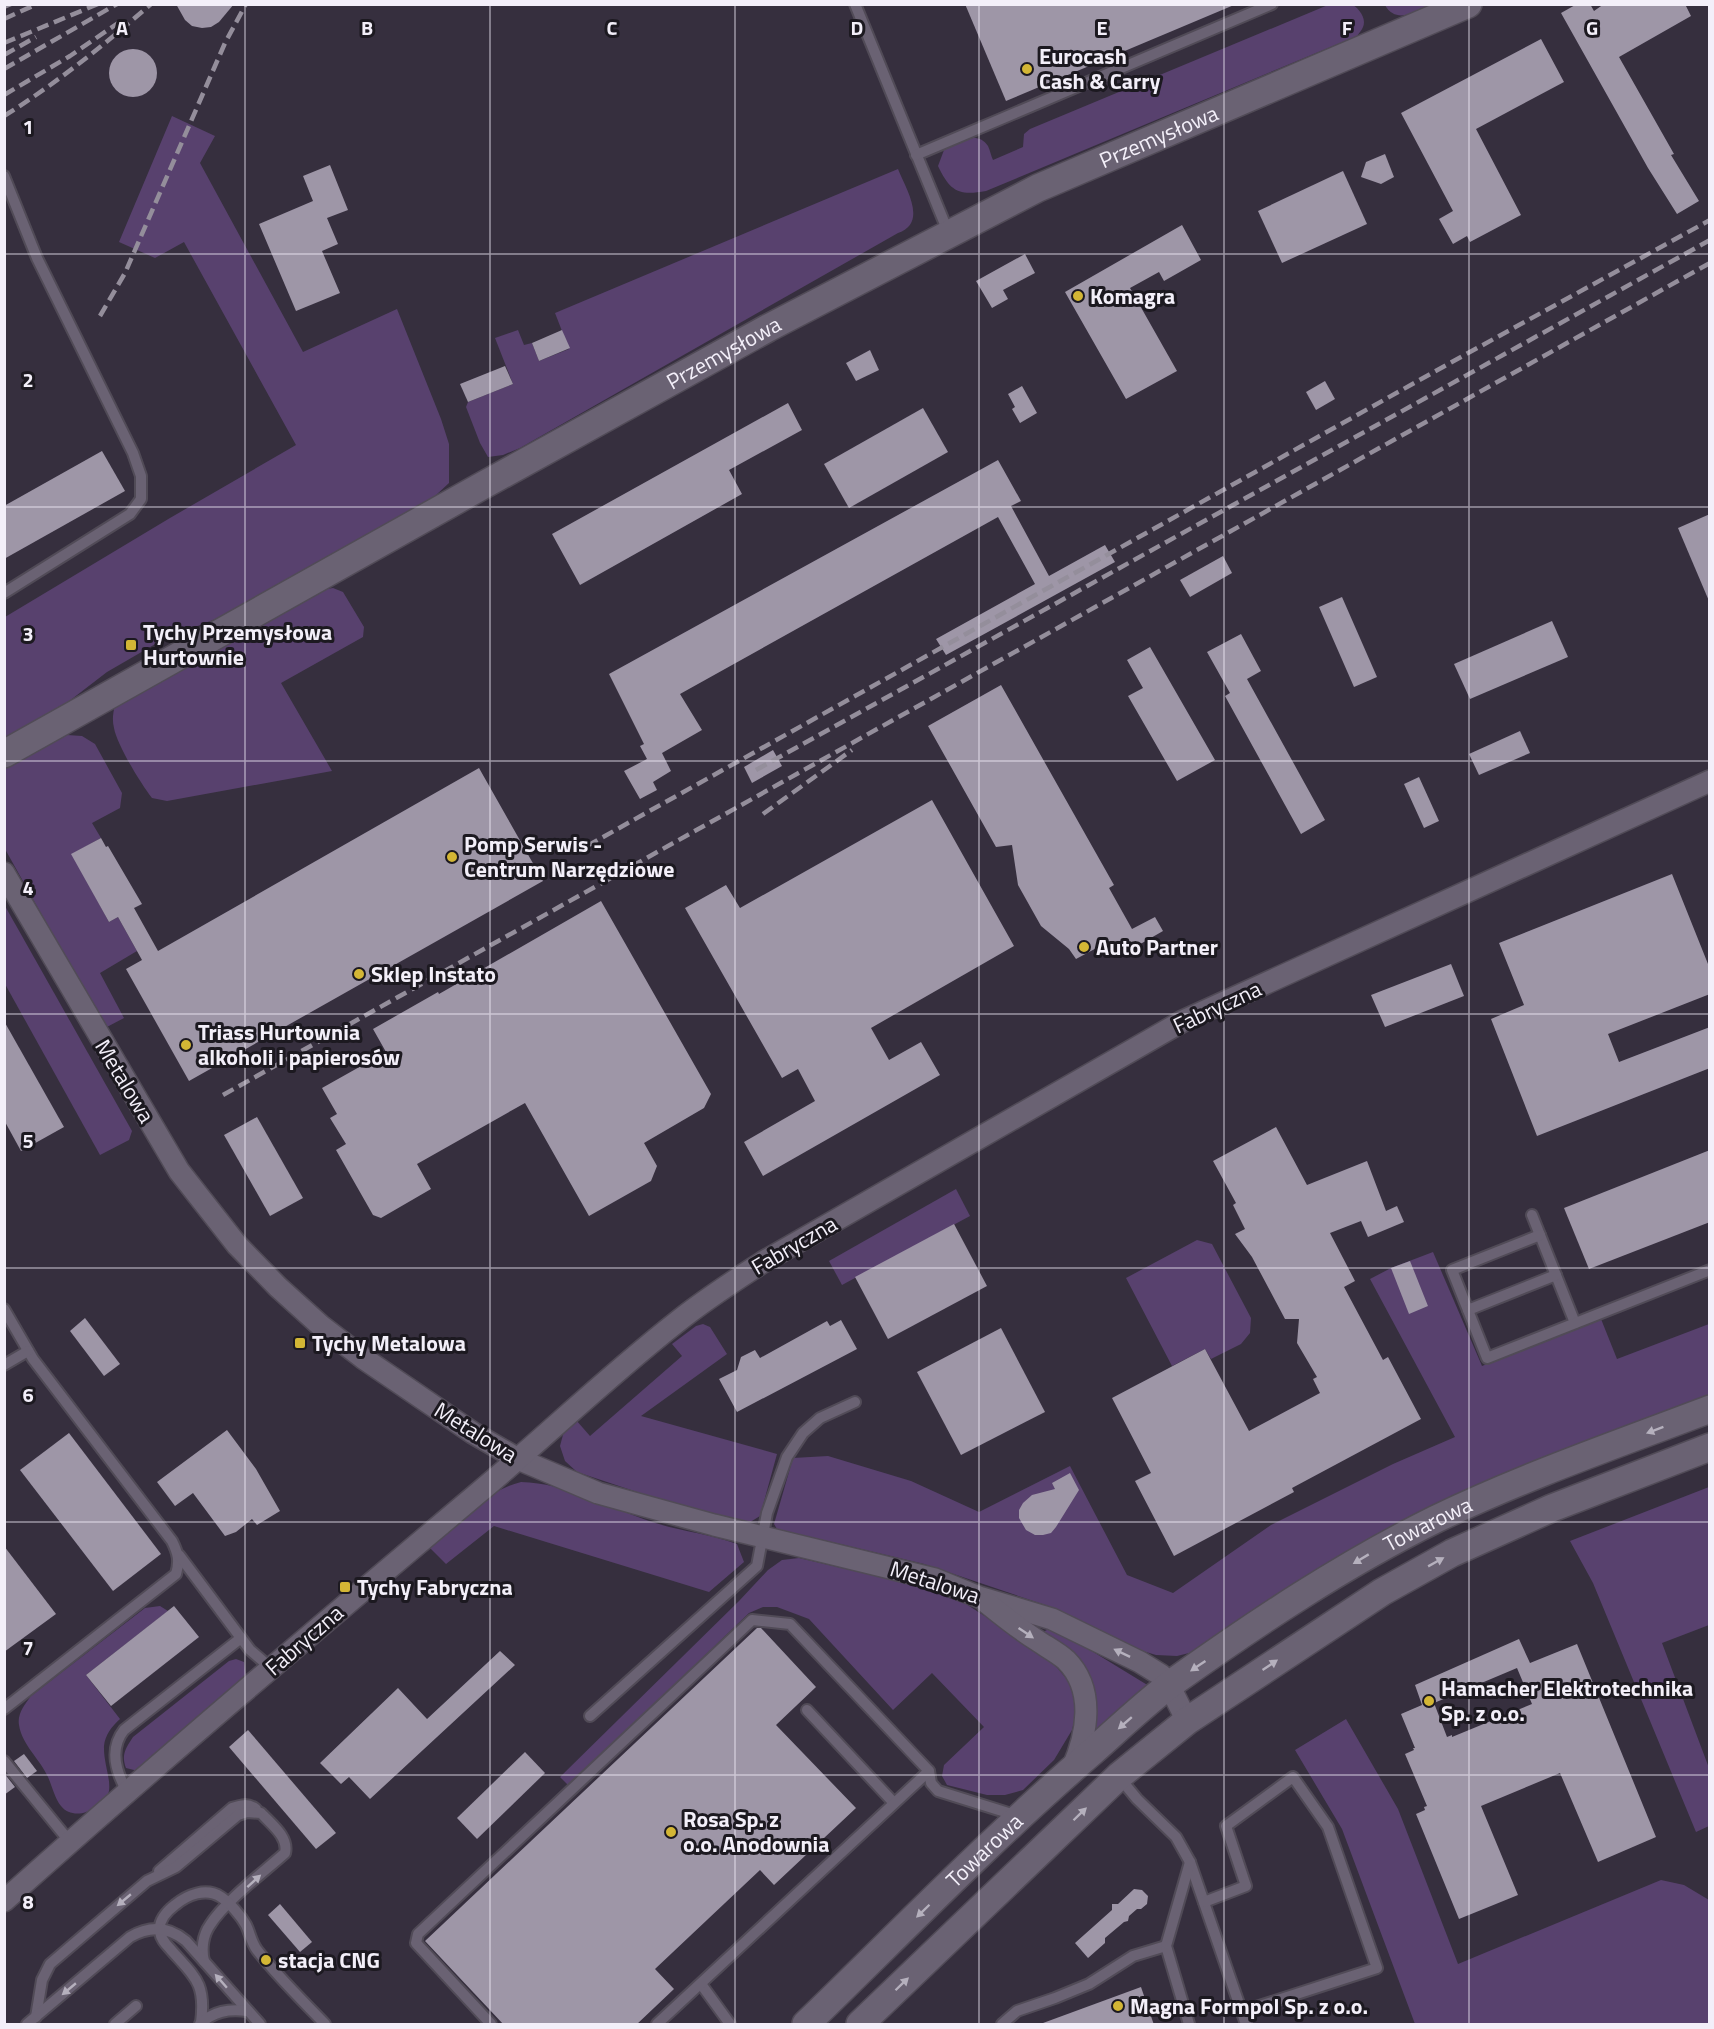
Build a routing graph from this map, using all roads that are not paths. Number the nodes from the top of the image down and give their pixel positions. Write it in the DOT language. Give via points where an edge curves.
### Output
graph roads {
  1 [pos="855,4"];
  2 [pos="1272,4"];
  3 [pos="1468,4"];
  4 [pos="916,155"];
  5 [pos="4,176"];
  6 [pos="949,235"];
  7 [pos="4,593"];
  8 [pos="4,754"];
  9 [pos="1710,782"];
  10 [pos="4,873"];
  11 [pos="1532,1215"];
  12 [pos="1540,1235"];
  13 [pos="1710,1270"];
  14 [pos="1556,1275"];
  15 [pos="4,1309"];
  16 [pos="1468,1310"];
  17 [pos="1575,1323"];
  18 [pos="28,1351"];
  19 [pos="4,1365"];
  20 [pos="855,1402"];
  21 [pos="1710,1409"];
  22 [pos="1710,1447"];
  23 [pos="518,1460"];
  24 [pos="762,1536"];
  25 [pos="177,1552"];
  26 [pos="979,1597"];
  27 [pos="241,1638"];
  28 [pos="271,1668"];
  29 [pos="1170,1685"];
  30 [pos="4,1709"];
  31 [pos="807,1710"];
  32 [pos="590,1716"];
  33 [pos="1187,1720"];
  34 [pos="4,1761"];
  35 [pos="1072,1769"];
  36 [pos="929,1771"];
  37 [pos="1119,1776"];
  38 [pos="128,1793"];
  39 [pos="894,1803"];
  40 [pos="1020,1817"];
  41 [pos="70,1842"];
  42 [pos="1190,1862"];
  43 [pos="4,1901"];
  44 [pos="1204,1902"];
  45 [pos="229,1904"];
  46 [pos="159,1929"];
  47 [pos="1166,1946"];
  48 [pos="204,1961"];
  49 [pos="701,1984"];
  50 [pos="136,2006"];
  51 [pos="247,2011"];
  52 [pos="1241,2012"];
  53 [pos="32,2021"];
  54 [pos="200,2024"];
  55 [pos="115,2025"];
  56 [pos="260,2025"];
  57 [pos="325,2025"];
  58 [pos="491,2025"];
  59 [pos="657,2025"];
  60 [pos="730,2025"];
  61 [pos="806,2025"];
  62 [pos="860,2025"];
  63 [pos="1002,2025"];
  64 [pos="1189,2025"];
  65 [pos="1246,2025"];
  1 -- 4 [label="lane"];
  2 -- 4 [label="lane"];
  3 -- 6 [label="street, Przemysłowa" via="1038,188"];
  4 -- 6 [label="lane"];
  5 -- 7 [label="lane" via="37,258 134,453 141,476 141,499 130,514"];
  6 -- 8 [label="street, Przemysłowa" via="768,328"];
  9 -- 23 [label="street, Fabryczna" via="1183,1022 763,1262 677,1322"];
  10 -- 23 [label="street, Metalowa" via="179,1171 237,1245 278,1287 363,1358"];
  11 -- 12 [label="lane"];
  12 -- 14 [label="lane"];
  12 -- 16 [label="lane" via="1452,1270"];
  13 -- 17 [label="lane"];
  14 -- 16 [label="lane"];
  14 -- 17 [label="lane"];
  15 -- 18 [label="lane"];
  16 -- 17 [label="lane" via="1487,1358"];
  18 -- 19 [label="lane"];
  18 -- 25 [label="lane"];
  20 -- 24 [label="lane" via="820,1418 803,1433 787,1457"];
  21 -- 29 [label="street, Towarowa, one-way" via="1539,1474 1437,1519 1303,1594"];
  33 -- 22 [label="street, Towarowa, one-way" via="1382,1592 1452,1553 1552,1508"];
  23 -- 24 [label="street, Metalowa" via="598,1493"];
  23 -- 28 [label="street, Fabryczna"];
  24 -- 26 [label="street, Metalowa" via="935,1579"];
  24 -- 32 [label="lane" via="757,1566"];
  25 -- 27 [label="lane"];
  25 -- 30 [label="lane" via="176,1574"];
  29 -- 26 [label="street, Metalowa, one-way" via="1152,1668 1052,1619"];
  26 -- 35 [label="street, one-way" via="1065,1660 1077,1675 1086,1717 1085,1734"];
  27 -- 28 [label="lane"];
  27 -- 38 [label="lane" via="117,1739 116,1760"];
  28 -- 38 [label="street, Fabryczna"];
  29 -- 33 [label="street"];
  29 -- 35 [label="street, Towarowa, one-way"];
  31 -- 39 [label="lane"];
  33 -- 37 [label="street, Towarowa"];
  34 -- 41 [label="lane"];
  35 -- 40 [label="street, Towarowa"];
  36 -- 39 [label="lane"];
  36 -- 40 [label="lane" via="931,1783 938,1791"];
  36 -- 58 [label="lane" via="790,1624 752,1620 418,1934 416,1943"];
  37 -- 42 [label="lane" via="1176,1838"];
  62 -- 37 [label="street, Towarowa, one-way"];
  38 -- 41 [label="street, Fabryczna"];
  39 -- 49 [label="lane"];
  40 -- 61 [label="street, Towarowa, one-way"];
  41 -- 43 [label="street, Fabryczna"];
  42 -- 44 [label="lane"];
  42 -- 47 [label="lane"];
  44 -- 52 [label="lane"];
  44 -- 52 [label="lane" via="1246,1886 1226,1826 1293,1777 1328,1827 1377,1968"];
  45 -- 46 [label="lane" via="214,1894 196,1893 174,1906"];
  45 -- 48 [label="lane" via="210,1925 204,1940"];
  45 -- 53 [label="lane, one-way" via="285,1853 285,1840 261,1813 238,1815 176,1867 147,1881 50,1964"];
  45 -- 57 [label="lane" via="245,1924 256,1949"];
  46 -- 48 [label="lane" via="178,1934"];
  46 -- 53 [label="lane, one-way" via="142,1930 130,1937"];
  46 -- 54 [label="lane" via="201,1987"];
  47 -- 63 [label="lane" via="1133,1956 1089,1984 1017,2011"];
  47 -- 64 [label="lane"];
  51 -- 48 [label="lane, one-way"];
  49 -- 59 [label="lane"];
  49 -- 60 [label="lane"];
  50 -- 55 [label="lane"];
  51 -- 54 [label="lane" via="221,2011"];
  51 -- 56 [label="lane"];
  52 -- 65 [label="lane"];
}
